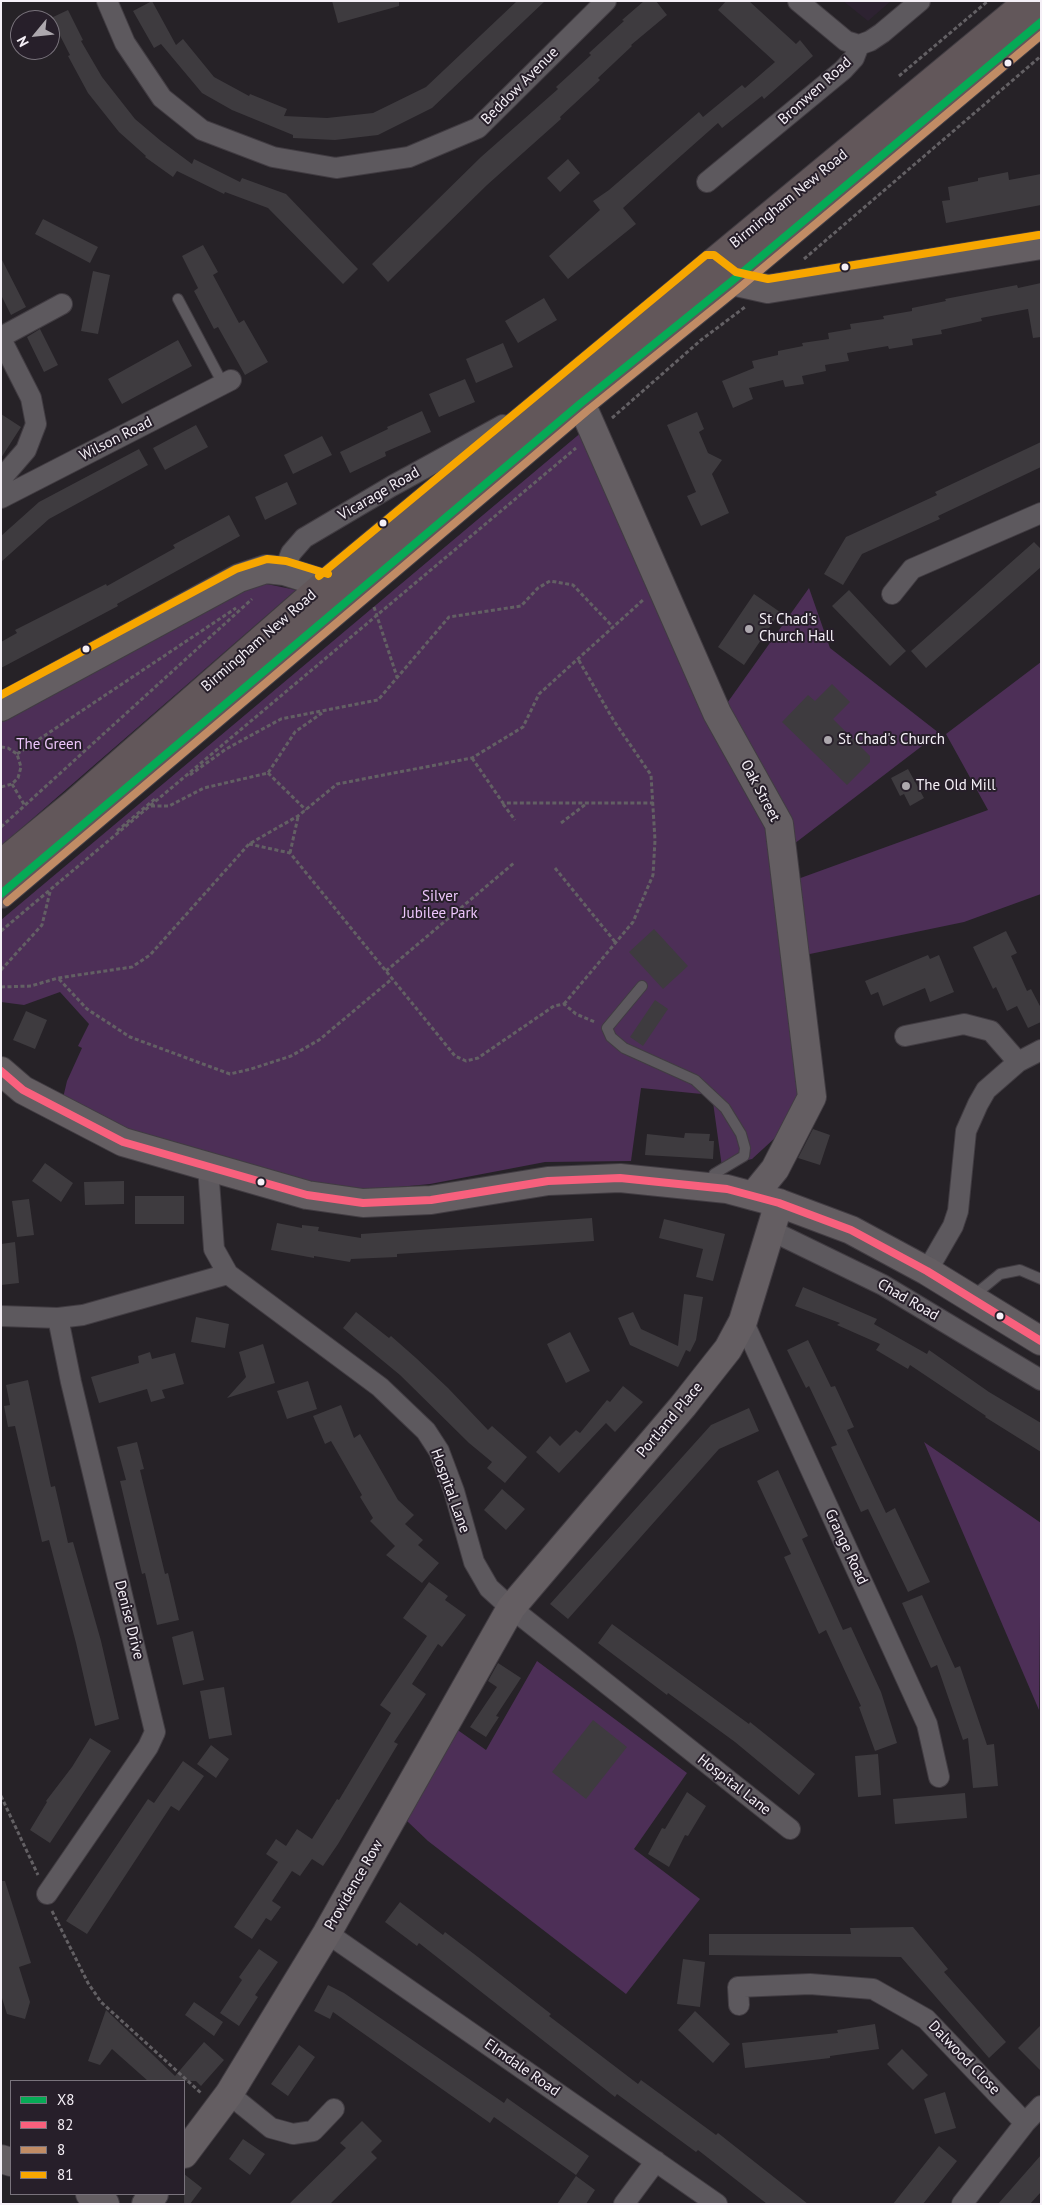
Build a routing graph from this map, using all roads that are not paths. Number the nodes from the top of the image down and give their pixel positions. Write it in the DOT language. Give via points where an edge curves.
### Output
graph roads {
  1 [pos="107,1"];
  2 [pos="606,1"];
  3 [pos="798,1"];
  4 [pos="920,1"];
  5 [pos="1027,12"];
  6 [pos="859,45"];
  7 [pos="707,182"];
  8 [pos="1041,245"];
  9 [pos="710,264"];
  10 [pos="732,281"];
  11 [pos="178,299"];
  12 [pos="62,304"];
  13 [pos="1,338"];
  14 [pos="227,382"];
  15 [pos="581,403"];
  16 [pos="541,404"];
  17 [pos="1,479"];
  18 [pos="1,498"];
  19 [pos="1041,513"];
  20 [pos="284,571"];
  21 [pos="324,584"];
  22 [pos="892,594"];
  23 [pos="343,605"];
  24 [pos="1,707"];
  25 [pos="1,864"];
  26 [pos="1,894"];
  27 [pos="642,986"];
  28 [pos="905,1036"];
  29 [pos="1041,1050"];
  30 [pos="1018,1062"];
  31 [pos="1,1071"];
  32 [pos="208,1167"];
  33 [pos="712,1188"];
  34 [pos="753,1196"];
  35 [pos="779,1203"];
  36 [pos="770,1230"];
  37 [pos="927,1271"];
  38 [pos="228,1274"];
  39 [pos="1041,1279"];
  40 [pos="971,1298"];
  41 [pos="1,1316"];
  42 [pos="58,1318"];
  43 [pos="743,1321"];
  44 [pos="1041,1341"];
  45 [pos="1041,1380"];
  46 [pos="511,1608"];
  47 [pos="939,1777"];
  48 [pos="790,1828"];
  49 [pos="47,1894"];
  50 [pos="327,1933"];
  51 [pos="739,2005"];
  52 [pos="224,2101"];
  53 [pos="1041,2106"];
  54 [pos="334,2109"];
  55 [pos="1025,2123"];
  56 [pos="185,2153"];
  57 [pos="656,2161"];
  58 [pos="92,2195"];
  59 [pos="105,2204"];
  60 [pos="624,2204"];
  61 [pos="717,2204"];
  62 [pos="962,2204"];
  1 -- 2 [label="street, Beddow Avenue" via="125,43 162,98 202,130 273,157 336,168 409,157 478,128"];
  3 -- 6 [label="street" via="846,41"];
  4 -- 6 [label="street, Bronwen Road" via="870,42"];
  5 -- 9 [label="highway, Birmingham New Road"];
  5 -- 10 [label="highway, Birmingham New Road"];
  6 -- 7 [label="street, Bronwen Road" via="854,58 843,70"];
  8 -- 10 [label="street" via="768,289"];
  9 -- 10 [label="street"];
  9 -- 16 [label="highway, Birmingham New Road"];
  10 -- 15 [label="highway, Birmingham New Road"];
  11 -- 14 [label="lane"];
  12 -- 13 [label="street"];
  13 -- 17 [label="street" via="31,398 36,424 26,450"];
  14 -- 18 [label="street, Wilson Road"];
  15 -- 23 [label="highway, Birmingham New Road"];
  15 -- 34 [label="street, Oak Street" via="717,713 780,824 812,1096 775,1169"];
  16 -- 20 [label="street, Vicarage Road" via="304,538 291,553"];
  16 -- 21 [label="highway, Birmingham New Road"];
  19 -- 22 [label="street" via="912,569"];
  20 -- 21 [label="street"];
  20 -- 24 [label="street" via="266,569 239,578"];
  21 -- 23 [label="street"];
  21 -- 25 [label="highway, Birmingham New Road"];
  23 -- 26 [label="highway, Birmingham New Road"];
  27 -- 33 [label="lane" via="607,1028 611,1037 624,1048 695,1080 725,1108 741,1134 744,1156 714,1174"];
  28 -- 30 [label="street" via="964,1024 992,1031"];
  29 -- 30 [label="street"];
  30 -- 37 [label="street" via="986,1090 966,1132 958,1211"];
  31 -- 32 [label="street" via="23,1090 123,1142"];
  32 -- 33 [label="street" via="307,1195 363,1204 431,1200 548,1181 620,1178"];
  32 -- 38 [label="street" via="214,1249"];
  33 -- 34 [label="street"];
  34 -- 35 [label="street"];
  35 -- 36 [label="street, Portland Place"];
  35 -- 37 [label="street" via="851,1230"];
  36 -- 43 [label="street, Portland Place"];
  36 -- 45 [label="street, Chad Road" via="882,1285"];
  37 -- 40 [label="street"];
  38 -- 42 [label="street" via="83,1315"];
  38 -- 46 [label="street, Hospital Lane" via="380,1387 426,1432 439,1451 474,1562 489,1588"];
  39 -- 40 [label="lane" via="1020,1270 1000,1274"];
  40 -- 44 [label="street"];
  41 -- 42 [label="street"];
  42 -- 49 [label="street, Denise Drive" via="155,1732"];
  43 -- 46 [label="street, Portland Place" via="728,1349 683,1406"];
  43 -- 47 [label="street, Grange Road" via="927,1724"];
  46 -- 48 [label="street, Hospital Lane"];
  46 -- 50 [label="street, Providence Row"];
  50 -- 52 [label="street, Providence Row"];
  50 -- 57 [label="street, Elmdale Road"];
  51 -- 55 [label="street, Dalwood Close" via="738,1987 810,1984 873,1989 926,2019"];
  52 -- 54 [label="street" via="271,2128 293,2134 314,2131"];
  52 -- 56 [label="street, Providence Row"];
  53 -- 55 [label="street"];
  55 -- 62 [label="street"];
  57 -- 60 [label="street"];
  57 -- 61 [label="street, Elmdale Road"];
  58 -- 59 [label="street"];
}
